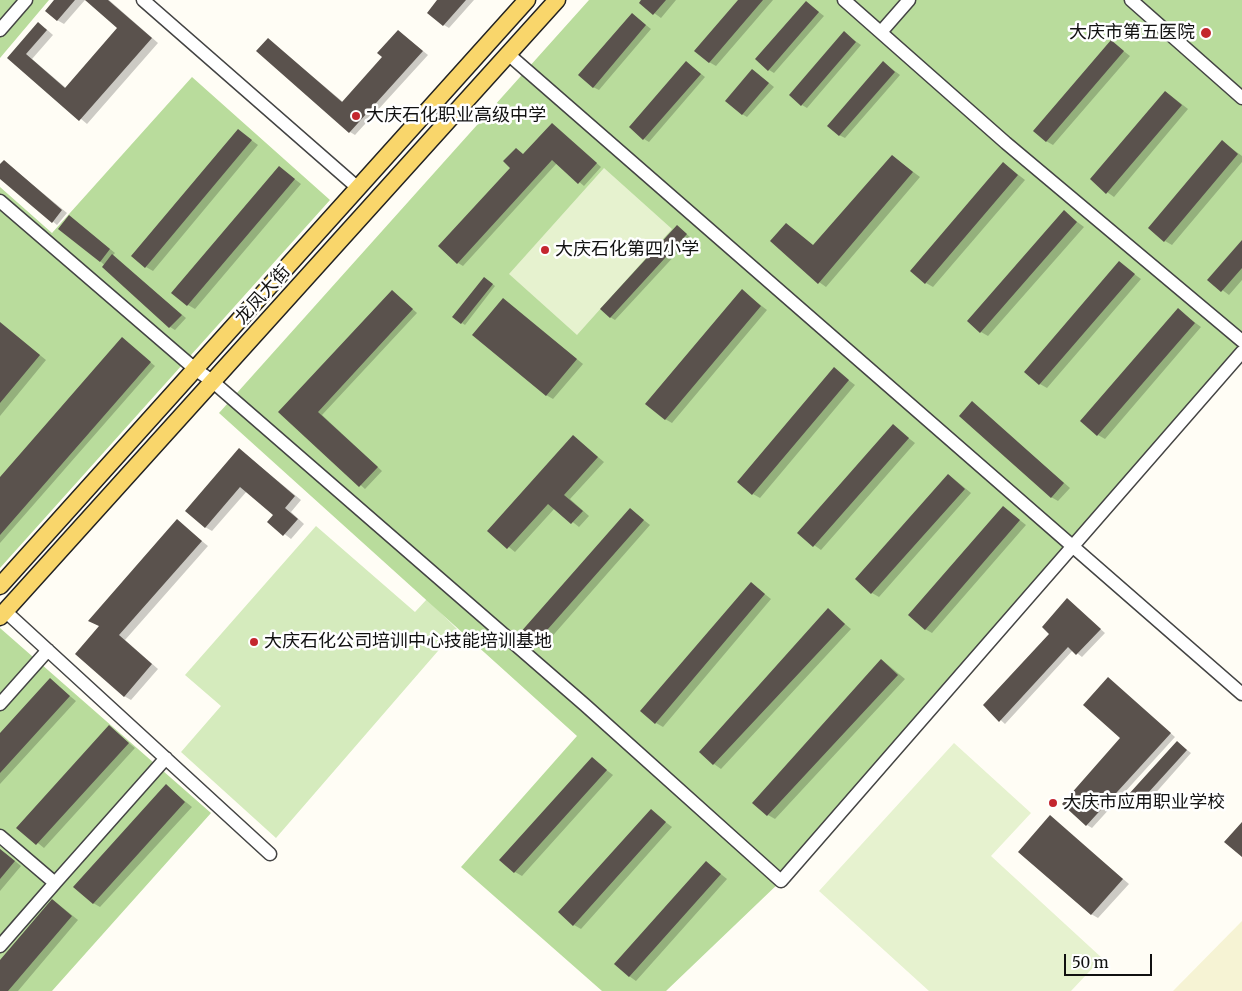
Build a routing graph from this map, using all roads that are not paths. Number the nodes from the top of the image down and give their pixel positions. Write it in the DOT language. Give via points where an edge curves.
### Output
graph roads {
  1 [pos="26,0"];
  2 [pos="143,0"];
  3 [pos="557,0"];
  4 [pos="844,0"];
  5 [pos="909,0"];
  6 [pos="1131,0"];
  7 [pos="522,2"];
  8 [pos="0,30"];
  9 [pos="880,32"];
  10 [pos="508,54"];
  11 [pos="1242,98"];
  12 [pos="358,188"];
  13 [pos="0,201"];
  14 [pos="1242,341"];
  15 [pos="1242,352"];
  16 [pos="195,369"];
  17 [pos="212,381"];
  18 [pos="1072,546"];
  19 [pos="0,585"];
  20 [pos="3,614"];
  21 [pos="48,650"];
  22 [pos="1242,694"];
  23 [pos="0,704"];
  24 [pos="166,758"];
  25 [pos="0,836"];
  26 [pos="270,854"];
  27 [pos="55,883"];
  28 [pos="0,946"];
  1 -- 8 [label="street"];
  2 -- 12 [label="street"];
  3 -- 10 [label="main road, 龙凤大街"];
  4 -- 9 [label="street"];
  5 -- 9 [label="street"];
  6 -- 11 [label="street"];
  7 -- 12 [label="main road, 龙凤大街"];
  9 -- 14 [label="street" via="1006,143"];
  10 -- 17 [label="main road, 龙凤大街"];
  10 -- 18 [label="street"];
  12 -- 16 [label="main road, 龙凤大街"];
  13 -- 16 [label="street"];
  15 -- 18 [label="street"];
  16 -- 17 [label="street"];
  16 -- 19 [label="main road, 龙凤大街"];
  17 -- 18 [label="street" via="585,705 781,881"];
  17 -- 20 [label="main road, 龙凤大街"];
  18 -- 22 [label="street"];
  20 -- 21 [label="street"];
  21 -- 23 [label="street"];
  21 -- 24 [label="street"];
  24 -- 26 [label="street"];
  24 -- 27 [label="street"];
  25 -- 27 [label="street"];
  27 -- 28 [label="street"];
}
